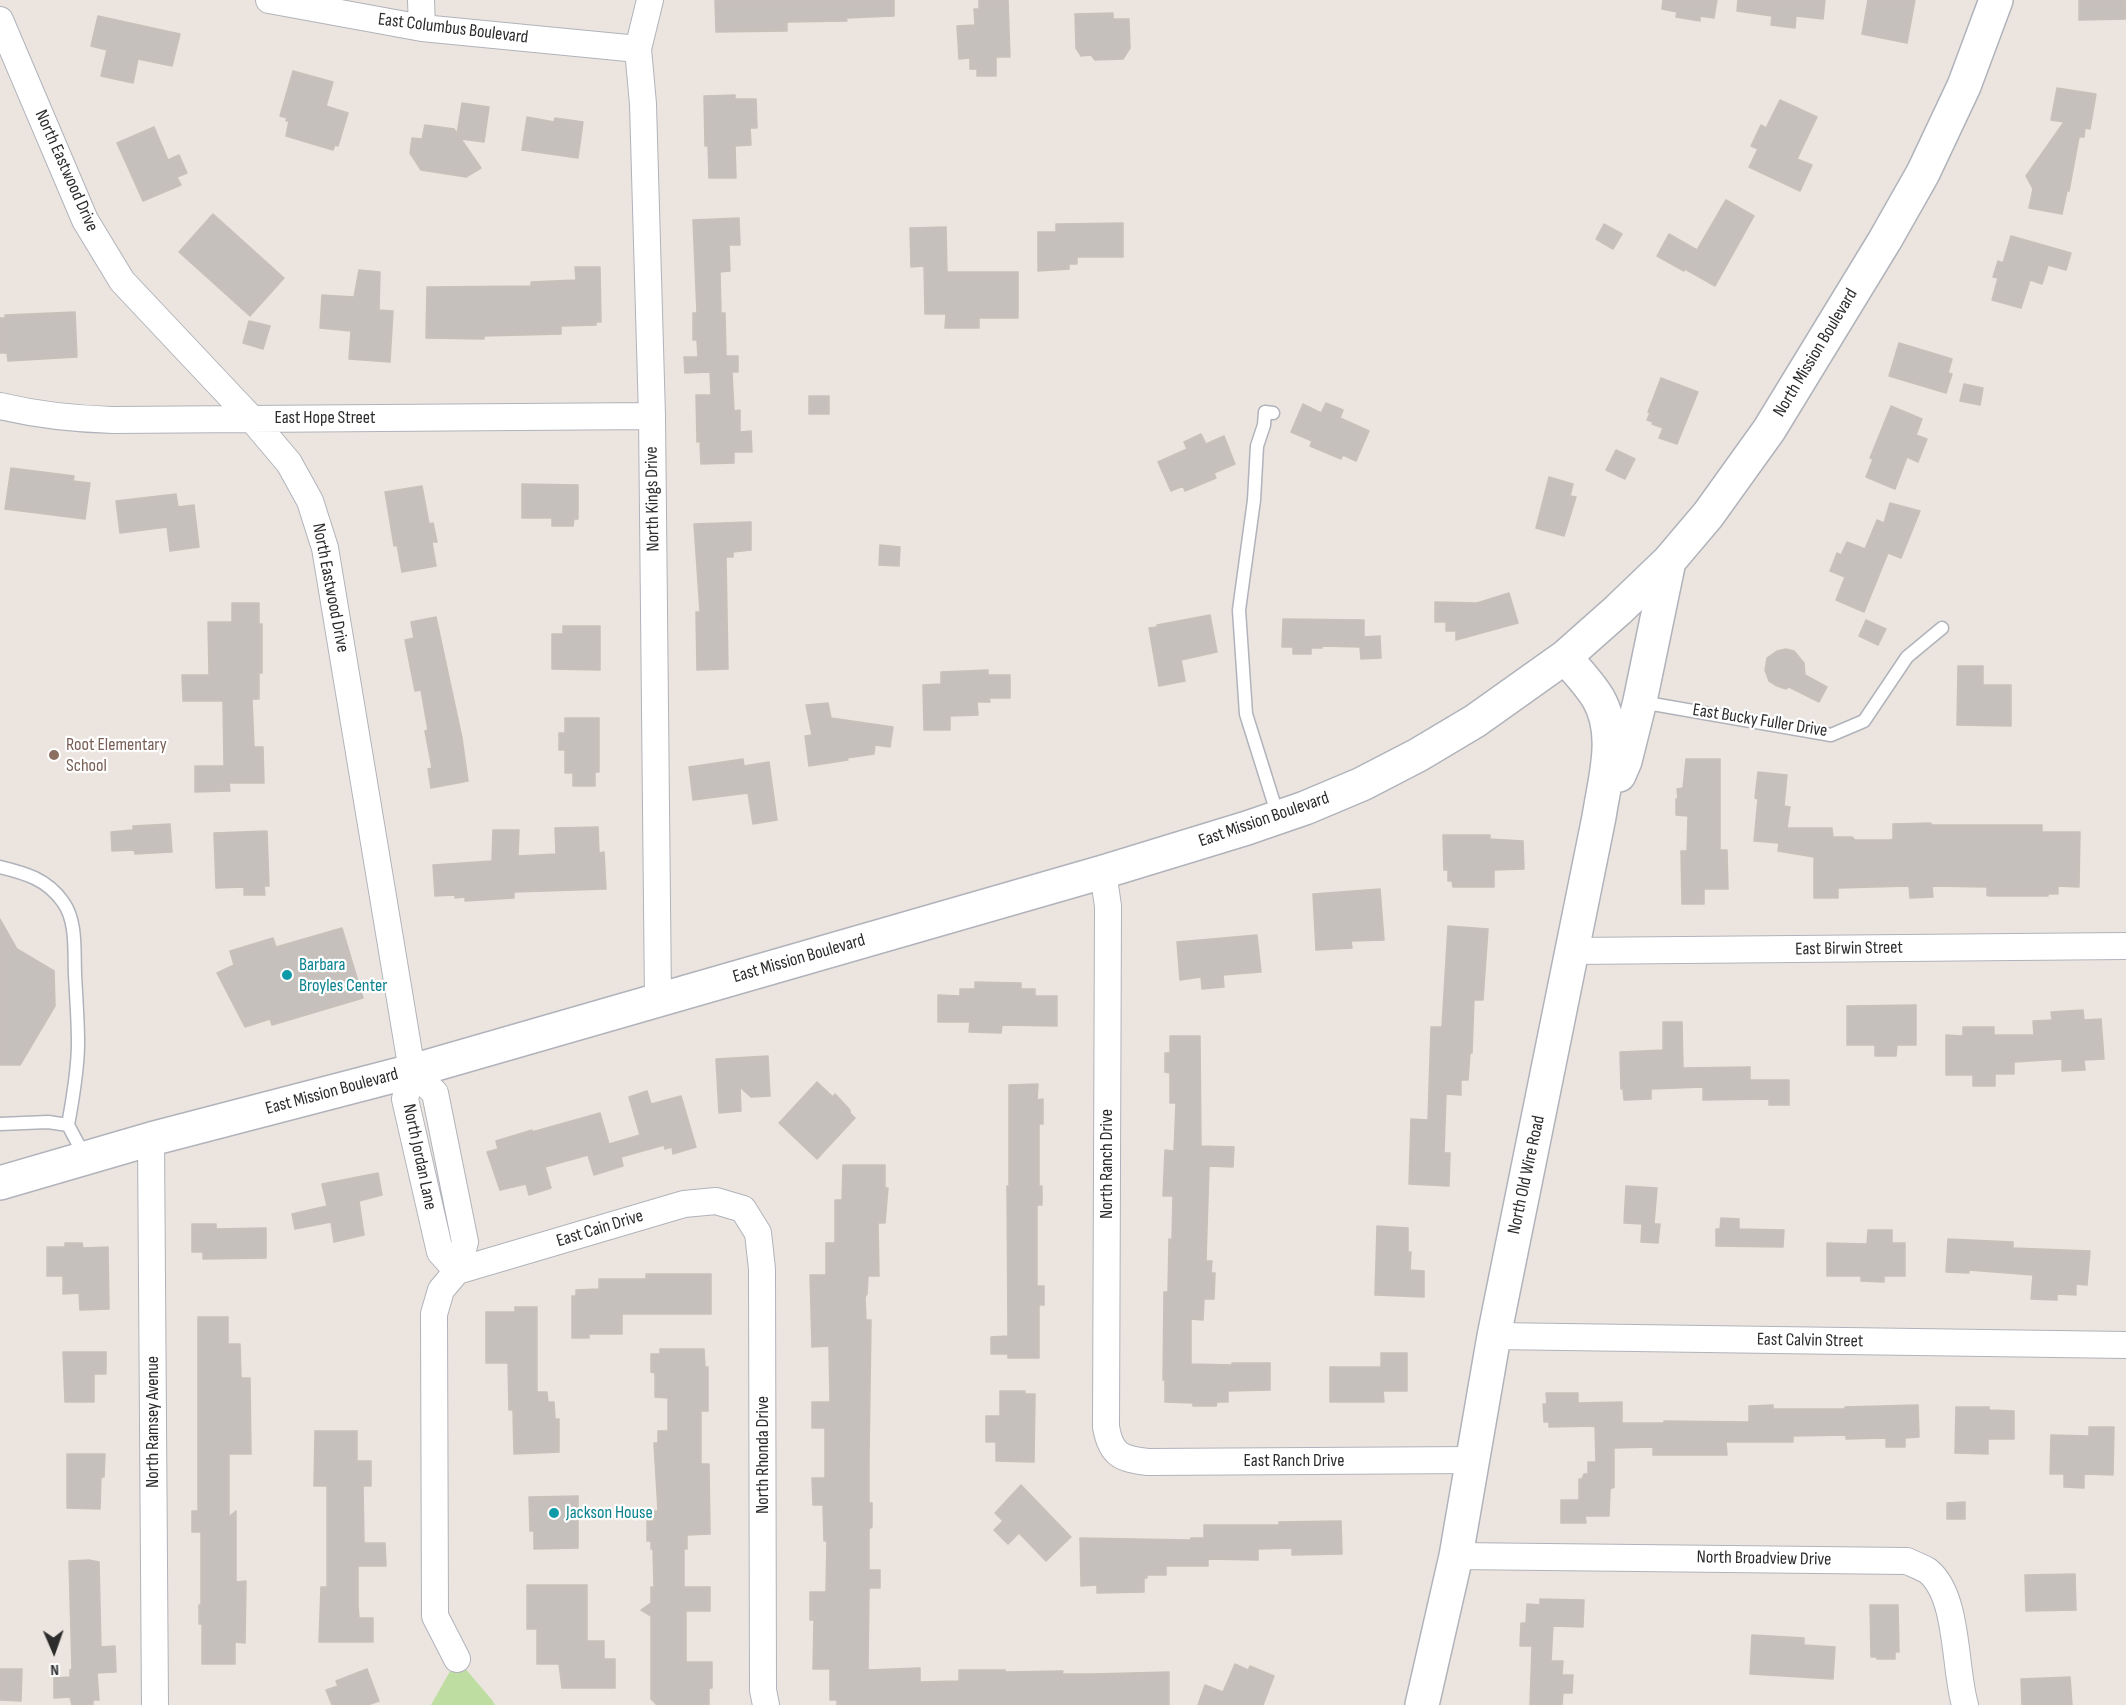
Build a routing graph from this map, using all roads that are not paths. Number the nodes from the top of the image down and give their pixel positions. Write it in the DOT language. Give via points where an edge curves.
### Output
graph roads {
  1 [pos="269,0"];
  2 [pos="421,0"];
  3 [pos="650,0"];
  4 [pos="1996,0"];
  5 [pos="0,20"];
  6 [pos="422,28"];
  7 [pos="638,49"];
  8 [pos="0,406"];
  9 [pos="1273,413"];
  10 [pos="652,416"];
  11 [pos="251,418"];
  12 [pos="1669,561"];
  13 [pos="1942,628"];
  14 [pos="1565,657"];
  15 [pos="1640,701"];
  16 [pos="1599,817"];
  17 [pos="1278,818"];
  18 [pos="0,867"];
  19 [pos="1103,872"];
  20 [pos="2126,946"];
  21 [pos="1573,951"];
  22 [pos="658,1000"];
  23 [pos="412,1071"];
  24 [pos="0,1125"];
  25 [pos="68,1125"];
  26 [pos="151,1139"];
  27 [pos="85,1158"];
  28 [pos="0,1183"];
  29 [pos="743,1209"];
  30 [pos="457,1271"];
  31 [pos="1494,1336"];
  32 [pos="2126,1345"];
  33 [pos="1118,1454"];
  34 [pos="1473,1460"];
  35 [pos="1456,1556"];
  36 [pos="457,1659"];
  37 [pos="155,1705"];
  38 [pos="766,1705"];
  39 [pos="1422,1705"];
  40 [pos="1965,1705"];
  1 -- 6 [label="street, East Columbus Boulevard"];
  2 -- 6 [label="street"];
  3 -- 7 [label="street, North Kings Drive"];
  4 -- 12 [label="main road, North Mission Boulevard" via="1964,86 1923,173 1885,240 1769,430"];
  5 -- 11 [label="street, North Eastwood Drive" via="85,220 122,281"];
  6 -- 7 [label="street, East Columbus Boulevard"];
  7 -- 10 [label="street, North Kings Drive"];
  8 -- 11 [label="street, East Hope Street" via="70,419"];
  9 -- 17 [label="lane" via="1265,412 1257,446 1239,610 1246,714"];
  10 -- 11 [label="street, East Hope Street"];
  10 -- 22 [label="street, North Kings Drive"];
  11 -- 23 [label="street, North Eastwood Drive" via="289,463 310,501 326,548"];
  12 -- 14 [label="main road, North Mission Boulevard"];
  12 -- 15 [label="main road"];
  13 -- 15 [label="lane, East Bucky Fuller Drive" via="1907,657 1864,721 1831,735"];
  14 -- 16 [label="main road, North Old Wire Road" via="1597,696 1608,719 1610,739"];
  14 -- 17 [label="main road, East Mission Boulevard" via="1475,721 1418,755 1362,784"];
  15 -- 16 [label="main road" via="1625,761"];
  16 -- 21 [label="main road, North Old Wire Road"];
  17 -- 19 [label="main road, East Mission Boulevard"];
  18 -- 25 [label="lane" via="27,873 49,886 64,903 70,918 78,1044"];
  19 -- 22 [label="main road, East Mission Boulevard"];
  19 -- 33 [label="street, North Ranch Drive" via="1108,906 1106,1426 1109,1441"];
  20 -- 21 [label="street, East Birwin Street"];
  21 -- 31 [label="main road, North Old Wire Road"];
  22 -- 23 [label="main road, East Mission Boulevard"];
  23 -- 26 [label="main road, East Mission Boulevard"];
  23 -- 30 [label="street, North Jordan Lane" via="405,1099 440,1252"];
  24 -- 25 [label="lane"];
  25 -- 27 [label="lane"];
  26 -- 27 [label="main road, East Mission Boulevard"];
  26 -- 37 [label="street, North Ramsey Avenue"];
  27 -- 28 [label="main road, East Mission Boulevard"];
  29 -- 30 [label="street, East Cain Drive" via="716,1201 684,1204"];
  29 -- 38 [label="street, North Rhonda Drive" via="758,1233 762,1269"];
  30 -- 36 [label="street" via="441,1290 434,1314 435,1616"];
  31 -- 32 [label="street, East Calvin Street"];
  31 -- 34 [label="main road, North Old Wire Road"];
  33 -- 34 [label="street, East Ranch Drive" via="1148,1462"];
  34 -- 35 [label="main road, North Old Wire Road"];
  35 -- 39 [label="main road, North Old Wire Road"];
  35 -- 40 [label="street, North Broadview Drive" via="1907,1561 1928,1572 1944,1595 1951,1615"];
}
